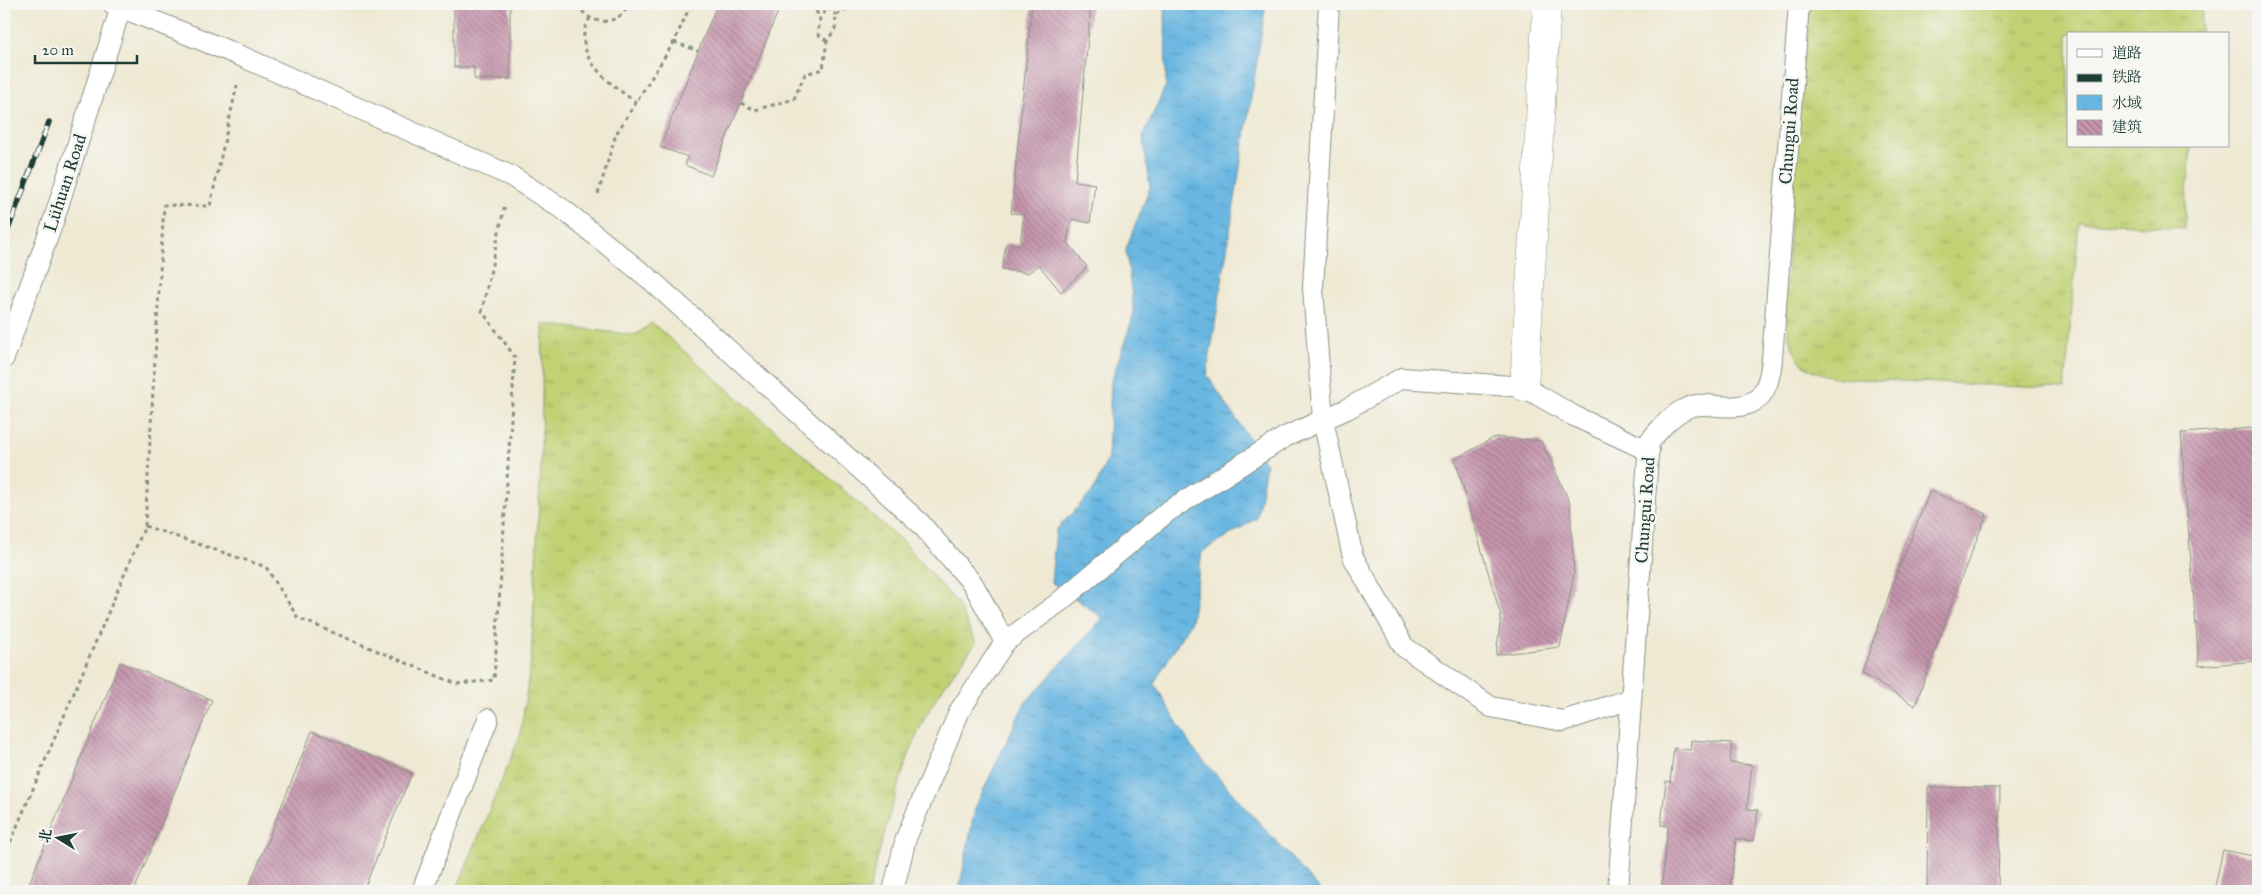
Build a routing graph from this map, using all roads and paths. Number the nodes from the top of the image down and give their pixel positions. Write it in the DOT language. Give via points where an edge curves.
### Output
graph roads {
  1 [pos="578,4"];
  2 [pos="629,4"];
  3 [pos="691,4"];
  4 [pos="812,4"];
  5 [pos="856,4"];
  6 [pos="1329,4"];
  7 [pos="1547,4"];
  8 [pos="1799,4"];
  9 [pos="117,6"];
  10 [pos="836,15"];
  11 [pos="590,18"];
  12 [pos="820,18"];
  13 [pos="827,41"];
  14 [pos="674,42"];
  15 [pos="698,51"];
  16 [pos="243,57"];
  17 [pos="637,103"];
  18 [pos="741,103"];
  19 [pos="511,176"];
  20 [pos="598,194"];
  21 [pos="4,358"];
  22 [pos="1524,388"];
  23 [pos="1323,420"];
  24 [pos="1649,451"];
  25 [pos="145,526"];
  26 [pos="1006,642"];
  27 [pos="1631,700"];
  28 [pos="488,719"];
  29 [pos="4,857"];
  30 [pos="422,891"];
  31 [pos="893,891"];
  32 [pos="1618,891"];
  1 -- 11 [label="path"];
  2 -- 11 [label="path" via="627,10 612,21"];
  3 -- 14 [label="path"];
  4 -- 12 [label="path"];
  5 -- 10 [label="path"];
  6 -- 23 [label="lane" via="1314,288"];
  7 -- 22 [label="street"];
  8 -- 24 [label="lane, Chungui Road" via="1772,359 1765,392 1737,408 1702,404 1688,407 1669,420 1649,442"];
  9 -- 16 [label="lane"];
  9 -- 21 [label="lane, Lühuan Road" via="53,222"];
  10 -- 12 [label="path" via="828,8"];
  10 -- 13 [label="path" via="835,29"];
  11 -- 17 [label="path" via="584,33 586,54 614,87"];
  12 -- 13 [label="path" via="818,34"];
  13 -- 18 [label="path" via="823,69 805,74 794,99 755,110"];
  14 -- 15 [label="path"];
  14 -- 17 [label="path"];
  16 -- 19 [label="lane"];
  16 -- 25 [label="path" via="210,206 164,205"];
  17 -- 20 [label="path" via="616,134"];
  19 -- 25 [label="path" via="482,311 515,357 494,680 457,684 298,618 266,567"];
  19 -- 26 [label="lane" via="564,210 652,280 920,523 973,584"];
  22 -- 23 [label="lane" via="1402,378"];
  22 -- 24 [label="lane" via="1574,416"];
  23 -- 26 [label="lane" via="1285,436 1167,512"];
  23 -- 27 [label="lane" via="1353,557 1404,647 1491,707 1563,721"];
  24 -- 27 [label="lane, Chungui Road"];
  25 -- 29 [label="path"];
  26 -- 31 [label="lane" via="960,710 906,838"];
  27 -- 32 [label="lane, Chungui Road"];
  28 -- 30 [label="lane"];
}
